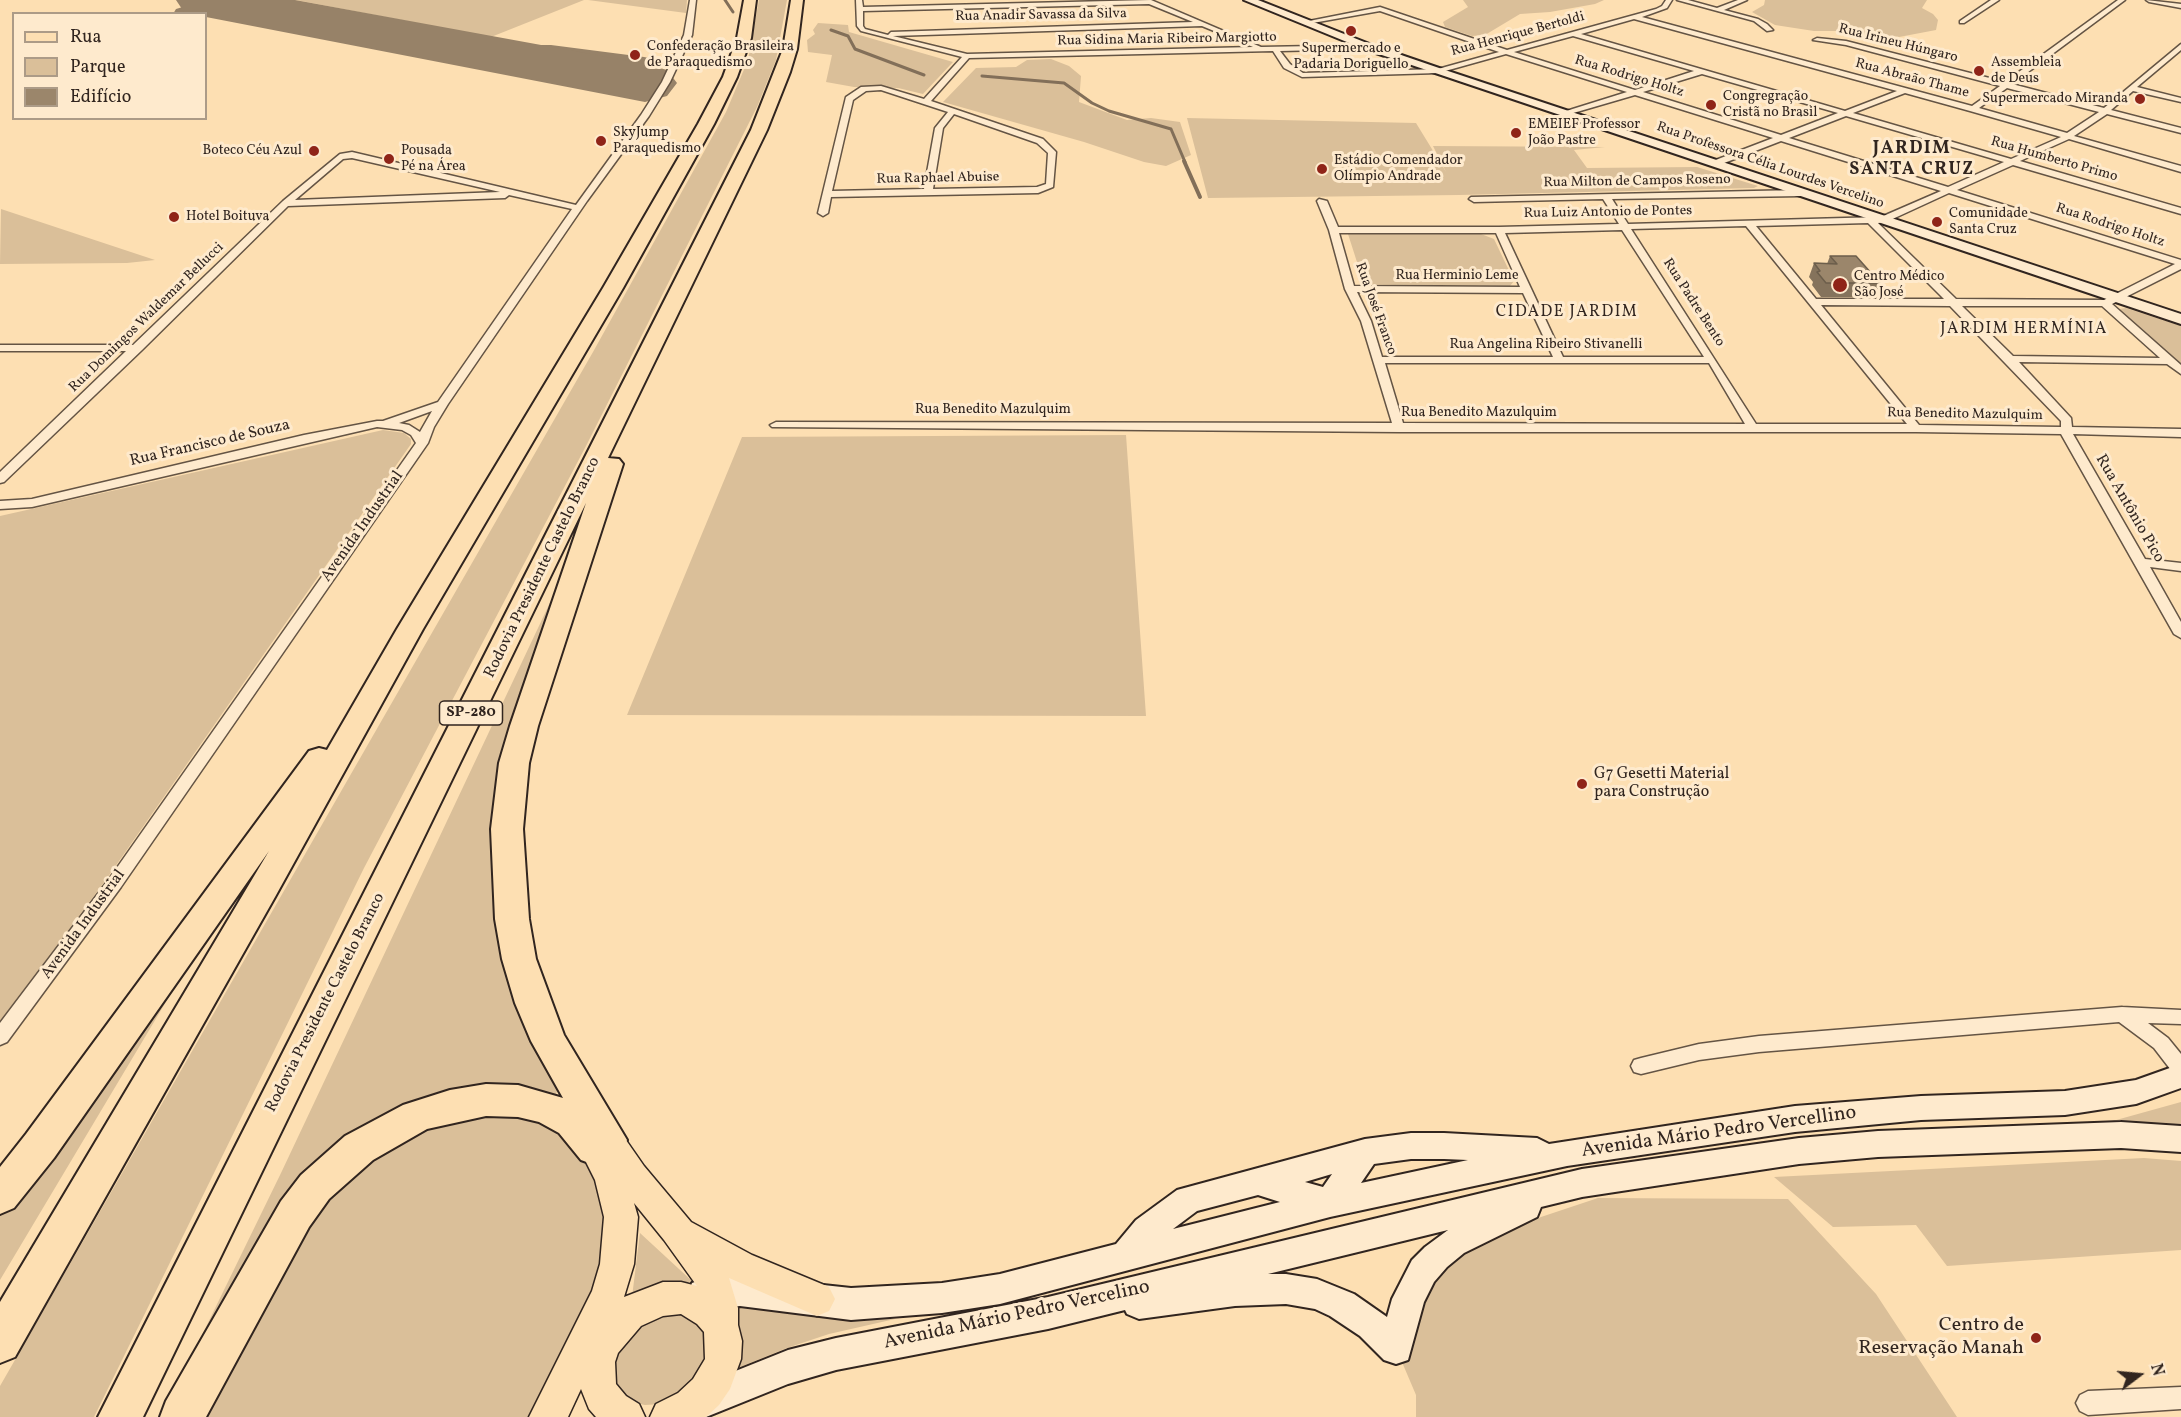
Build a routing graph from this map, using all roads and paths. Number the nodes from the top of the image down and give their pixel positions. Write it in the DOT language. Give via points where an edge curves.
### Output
graph roads {
  1 [pos="693,0"];
  2 [pos="750,0"];
  3 [pos="797,0"];
  4 [pos="1250,0"];
  5 [pos="1375,0"];
  6 [pos="1669,0"];
  7 [pos="1680,0"];
  8 [pos="1744,0"];
  9 [pos="1996,0"];
  10 [pos="2122,0"];
  11 [pos="2149,0"];
  12 [pos="1147,1"];
  13 [pos="859,4"];
  14 [pos="2181,6"];
  15 [pos="1380,9"];
  16 [pos="1718,9"];
  17 [pos="1635,17"];
  18 [pos="1962,22"];
  19 [pos="1309,23"];
  20 [pos="1203,24"];
  21 [pos="1769,30"];
  22 [pos="1574,34"];
  23 [pos="880,35"];
  24 [pos="1817,40"];
  25 [pos="2181,46"];
  26 [pos="1368,47"];
  27 [pos="1275,49"];
  28 [pos="1264,50"];
  29 [pos="1506,52"];
  30 [pos="967,56"];
  31 [pos="1438,71"];
  32 [pos="1699,72"];
  33 [pos="2006,85"];
  34 [pos="2131,88"];
  35 [pos="1903,91"];
  36 [pos="1633,93"];
  37 [pos="2181,100"];
  38 [pos="926,102"];
  39 [pos="1973,109"];
  40 [pos="953,111"];
  41 [pos="2104,111"];
  42 [pos="1566,114"];
  43 [pos="1844,114"];
  44 [pos="2181,131"];
  45 [pos="2067,137"];
  46 [pos="1780,138"];
  47 [pos="2009,162"];
  48 [pos="1716,163"];
  49 [pos="2181,169"];
  50 [pos="1946,190"];
  51 [pos="928,193"];
  52 [pos="1801,193"];
  53 [pos="526,194"];
  54 [pos="828,194"];
  55 [pos="1605,196"];
  56 [pos="1474,199"];
  57 [pos="1322,201"];
  58 [pos="286,203"];
  59 [pos="579,208"];
  60 [pos="2181,211"];
  61 [pos="823,213"];
  62 [pos="1876,219"];
  63 [pos="1749,224"];
  64 [pos="1625,226"];
  65 [pos="1334,230"];
  66 [pos="1499,230"];
  67 [pos="2181,264"];
  68 [pos="1350,289"];
  69 [pos="1528,290"];
  70 [pos="2119,298"];
  71 [pos="1815,302"];
  72 [pos="1953,302"];
  73 [pos="2105,303"];
  74 [pos="2181,319"];
  75 [pos="0,348"];
  76 [pos="138,348"];
  77 [pos="1559,359"];
  78 [pos="2010,359"];
  79 [pos="1379,360"];
  80 [pos="1712,360"];
  81 [pos="2169,360"];
  82 [pos="2181,371"];
  83 [pos="636,380"];
  84 [pos="442,404"];
  85 [pos="388,423"];
  86 [pos="776,425"];
  87 [pos="1399,428"];
  88 [pos="1752,428"];
  89 [pos="1916,428"];
  90 [pos="2067,432"];
  91 [pos="2181,433"];
  92 [pos="422,443"];
  93 [pos="0,479"];
  94 [pos="0,505"];
  95 [pos="2140,562"];
  96 [pos="2181,567"];
  97 [pos="410,629"];
  98 [pos="2181,634"];
  99 [pos="2122,1014"];
  100 [pos="2181,1017"];
  101 [pos="0,1038"];
  102 [pos="1641,1066"];
  103 [pos="2181,1068"];
  104 [pos="2181,1076"];
  105 [pos="2181,1139"];
  106 [pos="601,1144"];
  107 [pos="1365,1152"];
  108 [pos="1567,1153"];
  109 [pos="1260,1182"];
  110 [pos="1582,1183"];
  111 [pos="0,1196"];
  112 [pos="1330,1203"];
  113 [pos="676,1229"];
  114 [pos="1348,1239"];
  115 [pos="1125,1257"];
  116 [pos="608,1295"];
  117 [pos="817,1299"];
  118 [pos="718,1309"];
  119 [pos="1048,1313"];
  120 [pos="0,1342"];
  121 [pos="603,1344"];
  122 [pos="2181,1398"];
  123 [pos="2088,1403"];
  124 [pos="554,1405"];
  125 [pos="680,1412"];
  126 [pos="120,1417"];
  127 [pos="183,1417"];
  128 [pos="626,1417"];
  1 -- 59 [label="street, Avenida Industrial" via="688,35 666,82"];
  2 -- 97 [label="highway" via="744,38 706,124"];
  3 -- 83 [label="highway, Rodovia Presidente Castelo Branco / SP-280" via="783,72 759,130"];
  4 -- 19 [label="main road, Rua Professora Célia Lourdes Vercelino"];
  5 -- 15 [label="street" via="1384,5"];
  6 -- 17 [label="street, Rua Henrique Bertoldi" via="1665,7"];
  7 -- 16 [label="street"];
  8 -- 16 [label="street"];
  9 -- 18 [label="street"];
  10 -- 33 [label="street"];
  11 -- 14 [label="street"];
  12 -- 13 [label="street"];
  12 -- 20 [label="street"];
  13 -- 23 [label="street" via="861,28"];
  15 -- 19 [label="street"];
  15 -- 29 [label="street, Rua Rodrigo Holtz"];
  16 -- 21 [label="street" via="1756,20"];
  17 -- 22 [label="street, Rua Henrique Bertoldi"];
  17 -- 35 [label="street, Rua Abraão Thame"];
  19 -- 26 [label="main road, Rua Professora Célia Lourdes Vercelino"];
  20 -- 23 [label="street, Rua Anadir Savassa da Silva"];
  20 -- 28 [label="street"];
  22 -- 29 [label="street, Rua Henrique Bertoldi"];
  22 -- 32 [label="street, Rua Humberto Primo"];
  23 -- 30 [label="street, Rua Sidina Maria Ribeiro Margiotto"];
  24 -- 33 [label="street, Rua Irineu Húngaro" via="1846,43"];
  25 -- 34 [label="street"];
  26 -- 27 [label="street, Rua Sidina Maria Ribeiro Margiotto"];
  26 -- 31 [label="main road, Rua Professora Célia Lourdes Vercelino"];
  27 -- 28 [label="street, Rua Sidina Maria Ribeiro Margiotto"];
  27 -- 31 [label="street, Rua Henrique Bertoldi" via="1287,66 1302,75"];
  28 -- 30 [label="street, Rua Sidina Maria Ribeiro Margiotto"];
  29 -- 31 [label="street, Rua Henrique Bertoldi"];
  29 -- 36 [label="street, Rua Rodrigo Holtz"];
  30 -- 38 [label="street"];
  31 -- 42 [label="main road, Rua Professora Célia Lourdes Vercelino"];
  32 -- 36 [label="street"];
  32 -- 43 [label="street, Rua Humberto Primo"];
  33 -- 39 [label="street"];
  33 -- 41 [label="street, Rua Irineu Húngaro"];
  34 -- 37 [label="street"];
  34 -- 41 [label="street"];
  35 -- 39 [label="street, Rua Abraão Thame"];
  35 -- 43 [label="street"];
  36 -- 42 [label="street"];
  36 -- 46 [label="street, Rua Rodrigo Holtz"];
  38 -- 40 [label="street"];
  38 -- 54 [label="street" via="872,88 849,99"];
  39 -- 45 [label="street, Rua Abraão Thame"];
  40 -- 51 [label="street" via="939,128"];
  40 -- 51 [label="street, Rua Raphael Abuise" via="1046,144 1052,152 1050,185 1032,191"];
  41 -- 44 [label="street, Rua Irineu Húngaro"];
  41 -- 45 [label="street"];
  42 -- 48 [label="main road, Rua Professora Célia Lourdes Vercelino"];
  43 -- 46 [label="street"];
  43 -- 47 [label="street, Rua Humberto Primo"];
  45 -- 47 [label="street"];
  45 -- 49 [label="street, Rua Abraão Thame"];
  46 -- 48 [label="street"];
  46 -- 50 [label="street, Rua Rodrigo Holtz"];
  47 -- 50 [label="street"];
  47 -- 60 [label="street, Rua Humberto Primo"];
  48 -- 52 [label="main road, Rua Professora Célia Lourdes Vercelino"];
  50 -- 62 [label="street"];
  50 -- 67 [label="street, Rua Rodrigo Holtz"];
  51 -- 54 [label="street, Rua Raphael Abuise"];
  52 -- 55 [label="street, Rua Milton de Campos Roseno"];
  52 -- 62 [label="main road, Rua Professora Célia Lourdes Vercelino"];
  53 -- 58 [label="street"];
  53 -- 58 [label="street, Rua Domingos Waldemar Bellucci" via="352,155 342,156"];
  53 -- 59 [label="street"];
  54 -- 61 [label="street"];
  55 -- 56 [label="street, Rua Milton de Campos Roseno"];
  55 -- 64 [label="street, Rua Padre Bento"];
  57 -- 65 [label="street, Rua José Franco"];
  58 -- 76 [label="street, Rua Domingos Waldemar Bellucci"];
  59 -- 84 [label="street, Avenida Industrial"];
  62 -- 63 [label="street, Rua Luiz Antonio de Pontes"];
  62 -- 70 [label="main road, Rua Professora Célia Lourdes Vercelino"];
  62 -- 72 [label="street, Rua Antônio Pico"];
  63 -- 64 [label="street, Rua Luiz Antonio de Pontes"];
  63 -- 71 [label="street"];
  64 -- 66 [label="street, Rua Luiz Antonio de Pontes"];
  64 -- 80 [label="street, Rua Padre Bento"];
  65 -- 66 [label="street, Rua Luiz Antonio de Pontes"];
  65 -- 68 [label="street, Rua José Franco"];
  66 -- 69 [label="street"];
  67 -- 70 [label="street"];
  68 -- 69 [label="street, Rua Herminio Leme"];
  68 -- 79 [label="street, Rua José Franco"];
  69 -- 77 [label="street"];
  70 -- 73 [label="street"];
  70 -- 74 [label="main road, Rua Professora Célia Lourdes Vercelino"];
  71 -- 72 [label="street"];
  71 -- 89 [label="street"];
  72 -- 73 [label="street"];
  72 -- 78 [label="street, Rua Antônio Pico"];
  73 -- 81 [label="street"];
  75 -- 76 [label="street"];
  76 -- 93 [label="street, Rua Domingos Waldemar Bellucci"];
  77 -- 79 [label="street, Rua Angelina Ribeiro Stivanelli"];
  77 -- 80 [label="street, Rua Angelina Ribeiro Stivanelli"];
  78 -- 81 [label="street"];
  78 -- 90 [label="street, Rua Antônio Pico" via="2067,420"];
  79 -- 87 [label="street, Rua José Franco"];
  80 -- 88 [label="street, Rua Padre Bento"];
  81 -- 82 [label="street"];
  83 -- 106 [label="highway" via="524,726 514,763 507,829 512,920 519,958 549,1041"];
  83 -- 126 [label="highway, Rodovia Presidente Castelo Branco / SP-280"];
  84 -- 85 [label="street, Rua Francisco de Souza"];
  84 -- 92 [label="street, Avenida Industrial"];
  85 -- 92 [label="street" via="405,426"];
  85 -- 94 [label="street, Rua Francisco de Souza" via="32,502"];
  86 -- 87 [label="street, Rua Benedito Mazulquim"];
  87 -- 88 [label="street, Rua Benedito Mazulquim"];
  88 -- 89 [label="street, Rua Benedito Mazulquim"];
  89 -- 90 [label="street, Rua Benedito Mazulquim"];
  90 -- 91 [label="street, Rua Benedito Mazulquim"];
  90 -- 95 [label="street, Rua Antônio Pico"];
  92 -- 101 [label="street, Avenida Industrial" via="116,883"];
  95 -- 96 [label="street"];
  95 -- 98 [label="street, Rua Antônio Pico"];
  97 -- 111 [label="highway" via="40,1146"];
  97 -- 120 [label="highway"];
  99 -- 100 [label="street"];
  99 -- 102 [label="street" via="1759,1044 1699,1052"];
  99 -- 103 [label="street" via="2161,1043"];
  104 -- 108 [label="main road, Avenida Mário Pedro Vercellino" via="2136,1092 2065,1103 1921,1108 1795,1119"];
  105 -- 110 [label="main road, Avenida Mário Pedro Vercellino" via="2121,1135 1878,1143"];
  106 -- 113 [label="main road"];
  106 -- 116 [label="main road" via="621,1217 618,1264"];
  106 -- 127 [label="highway" via="548,1108 518,1101 486,1100 416,1116 359,1148 315,1188 295,1214"];
  107 -- 108 [label="main road" via="1444,1146"];
  107 -- 109 [label="main road"];
  107 -- 112 [label="main road"];
  108 -- 112 [label="main road, Avenida Mário Pedro Vercellino"];
  109 -- 112 [label="main road"];
  109 -- 115 [label="main road" via="1188,1200 1147,1230"];
  110 -- 114 [label="main road, Avenida Mário Pedro Vercellino"];
  110 -- 119 [label="main road" via="1481,1227 1436,1257 1423,1271 1408,1299 1396,1348 1372,1325 1342,1305 1317,1294 1286,1289 1235,1291"];
  112 -- 115 [label="main road, Avenida Mário Pedro Vercelino"];
  113 -- 117 [label="main road" via="740,1266"];
  113 -- 118 [label="main road" via="712,1278"];
  114 -- 119 [label="main road, Avenida Mário Pedro Vercelino"];
  115 -- 117 [label="main road, Avenida Mário Pedro Vercelino" via="1000,1289 942,1298 851,1304"];
  116 -- 121 [label="main road"];
  116 -- 124 [label="main road"];
  117 -- 118 [label="main road, Avenida Mário Pedro Vercelino" via="740,1291"];
  118 -- 121 [label="main road" via="711,1312 681,1298 663,1299 628,1314"];
  118 -- 125 [label="main road" via="724,1350 717,1376 706,1392"];
  119 -- 125 [label="main road, Avenida Mário Pedro Vercelino" via="836,1354 788,1368"];
  121 -- 124 [label="main road" via="584,1360"];
  121 -- 128 [label="main road" via="596,1380 602,1396"];
  122 -- 123 [label="street"];
}
